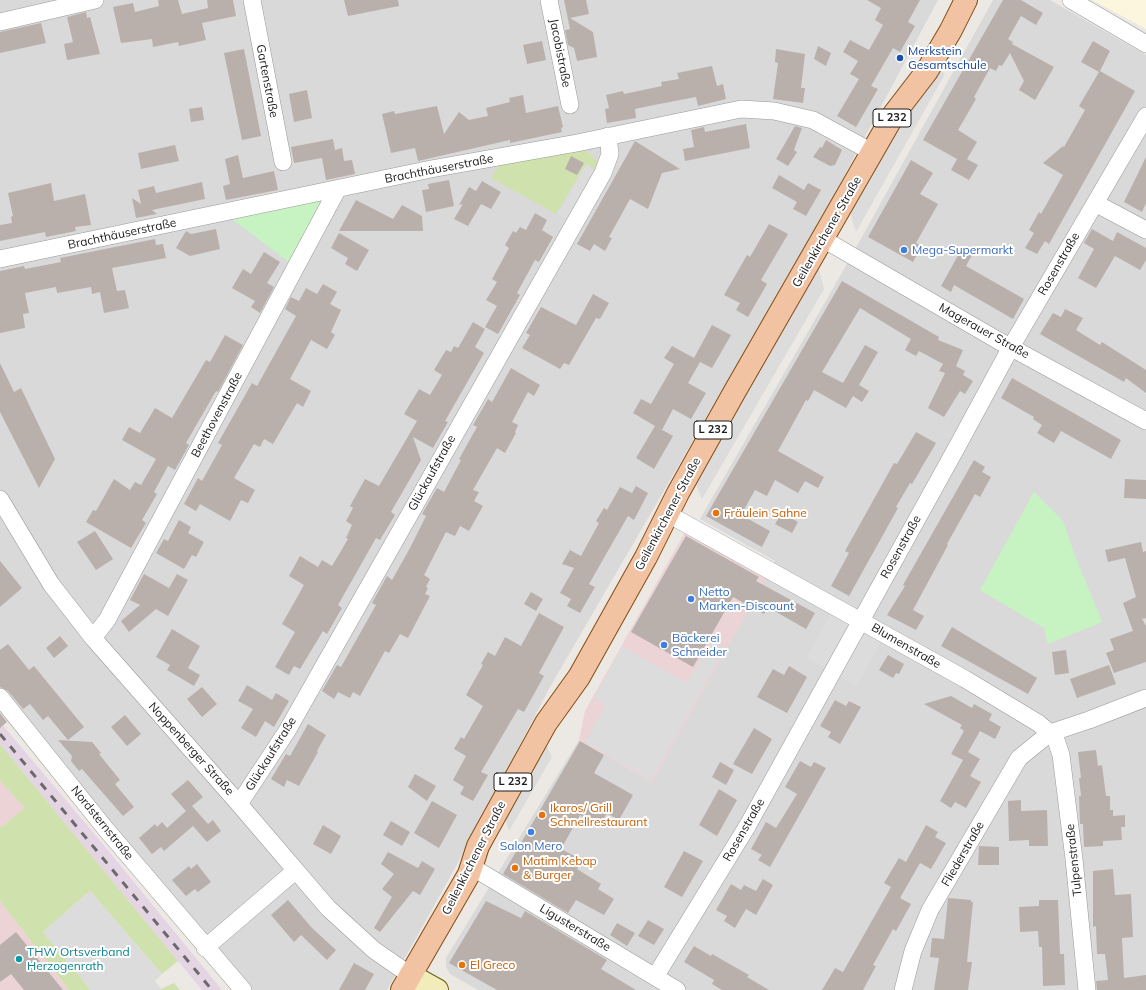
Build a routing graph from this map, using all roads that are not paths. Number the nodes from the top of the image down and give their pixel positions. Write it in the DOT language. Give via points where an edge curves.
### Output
graph roads {
  1 [pos="95,0"];
  2 [pos="252,0"];
  3 [pos="549,0"];
  4 [pos="966,0"];
  5 [pos="1071,0"];
  6 [pos="54,4"];
  7 [pos="0,22"];
  8 [pos="1146,44"];
  9 [pos="570,105"];
  10 [pos="1146,116"];
  11 [pos="608,136"];
  12 [pos="872,152"];
  13 [pos="283,162"];
  14 [pos="337,190"];
  15 [pos="1095,203"];
  16 [pos="1146,230"];
  17 [pos="823,239"];
  18 [pos="0,259"];
  19 [pos="1011,347"];
  20 [pos="1146,421"];
  21 [pos="0,499"];
  22 [pos="668,514"];
  23 [pos="861,620"];
  24 [pos="93,638"];
  25 [pos="0,697"];
  26 [pos="1146,698"];
  27 [pos="1050,733"];
  28 [pos="239,804"];
  29 [pos="472,866"];
  30 [pos="295,871"];
  31 [pos="205,948"];
  32 [pos="655,977"];
  33 [pos="406,983"];
  34 [pos="243,990"];
  35 [pos="437,990"];
  36 [pos="677,990"];
  37 [pos="903,990"];
  38 [pos="1087,990"];
  1 -- 6 [label="street"];
  2 -- 13 [label="street, Gartenstraße"];
  3 -- 9 [label="street, Jacobistraße"];
  4 -- 12 [label="main road, Geilenkirchener Straße / L 232" via="927,71 894,114"];
  5 -- 8 [label="street"];
  6 -- 7 [label="street"];
  10 -- 15 [label="street, Rosenstraße"];
  11 -- 12 [label="street, Brachthäuserstraße" via="741,109 774,111 812,120"];
  11 -- 14 [label="street, Brachthäuserstraße" via="431,169"];
  11 -- 28 [label="street, Glückaufstraße" via="610,154 603,173 287,731"];
  12 -- 17 [label="main road, Geilenkirchener Straße / L 232"];
  14 -- 18 [label="street, Brachthäuserstraße"];
  14 -- 24 [label="street, Beethovenstraße" via="111,613"];
  15 -- 16 [label="street"];
  15 -- 19 [label="street, Rosenstraße"];
  17 -- 19 [label="street, Magerauer Straße"];
  17 -- 22 [label="main road, Geilenkirchener Straße / L 232"];
  19 -- 20 [label="street, Magerauer Straße"];
  19 -- 23 [label="street, Rosenstraße"];
  21 -- 24 [label="street, Noppenberger Straße" via="51,584"];
  22 -- 23 [label="street, Blumenstraße"];
  22 -- 29 [label="main road, Geilenkirchener Straße / L 232" via="579,678 546,723 478,846"];
  23 -- 27 [label="street, Blumenstraße" via="1009,705"];
  23 -- 32 [label="street, Rosenstraße" via="748,825"];
  24 -- 28 [label="street, Noppenberger Straße"];
  25 -- 31 [label="street, Nordsternstraße"];
  26 -- 27 [label="street"];
  27 -- 37 [label="street, Fliederstraße" via="1019,758 930,910 913,951"];
  27 -- 38 [label="street, Tulpenstraße" via="1056,740 1061,755"];
  28 -- 30 [label="street, Noppenberger Straße"];
  29 -- 32 [label="street, Ligusterstraße"];
  29 -- 33 [label="main road, Geilenkirchener Straße / L 232"];
  30 -- 31 [label="street"];
  30 -- 33 [label="street, Noppenberger Straße" via="328,908"];
  31 -- 34 [label="street, Nordsternstraße"];
  32 -- 36 [label="street, Ligusterstraße"];
  33 -- 35 [label="main road"];
}
